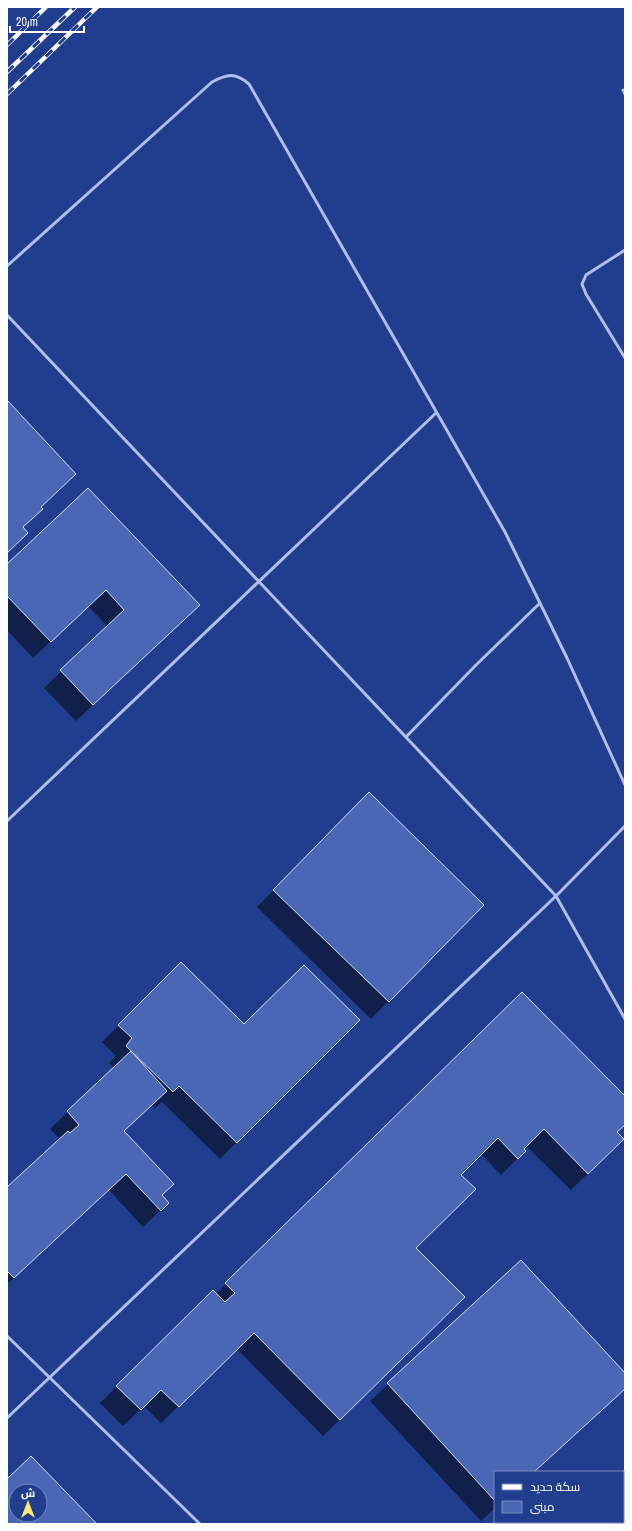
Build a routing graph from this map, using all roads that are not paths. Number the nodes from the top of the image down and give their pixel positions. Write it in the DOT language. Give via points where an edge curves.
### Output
graph roads {
  1 [pos="623,90"];
  2 [pos="625,94"];
  3 [pos="625,250"];
  4 [pos="7,266"];
  5 [pos="7,315"];
  6 [pos="625,358"];
  7 [pos="436,413"];
  8 [pos="259,582"];
  9 [pos="540,603"];
  10 [pos="406,737"];
  11 [pos="625,785"];
  12 [pos="7,820"];
  13 [pos="625,826"];
  14 [pos="556,896"];
  15 [pos="625,1019"];
  16 [pos="7,1336"];
  17 [pos="49,1378"];
  18 [pos="7,1418"];
  19 [pos="200,1524"];
  1 -- 2 [label="lane"];
  3 -- 6 [label="lane" via="586,275 582,284"];
  4 -- 7 [label="lane" via="212,82 230,75 237,77 249,84"];
  5 -- 8 [label="lane"];
  7 -- 8 [label="lane"];
  7 -- 9 [label="lane" via="505,532"];
  8 -- 10 [label="lane"];
  8 -- 12 [label="lane"];
  9 -- 10 [label="lane"];
  9 -- 11 [label="lane"];
  10 -- 14 [label="lane"];
  13 -- 14 [label="lane"];
  14 -- 15 [label="lane"];
  14 -- 17 [label="lane"];
  16 -- 17 [label="lane"];
  17 -- 18 [label="lane"];
  17 -- 19 [label="lane"];
}
